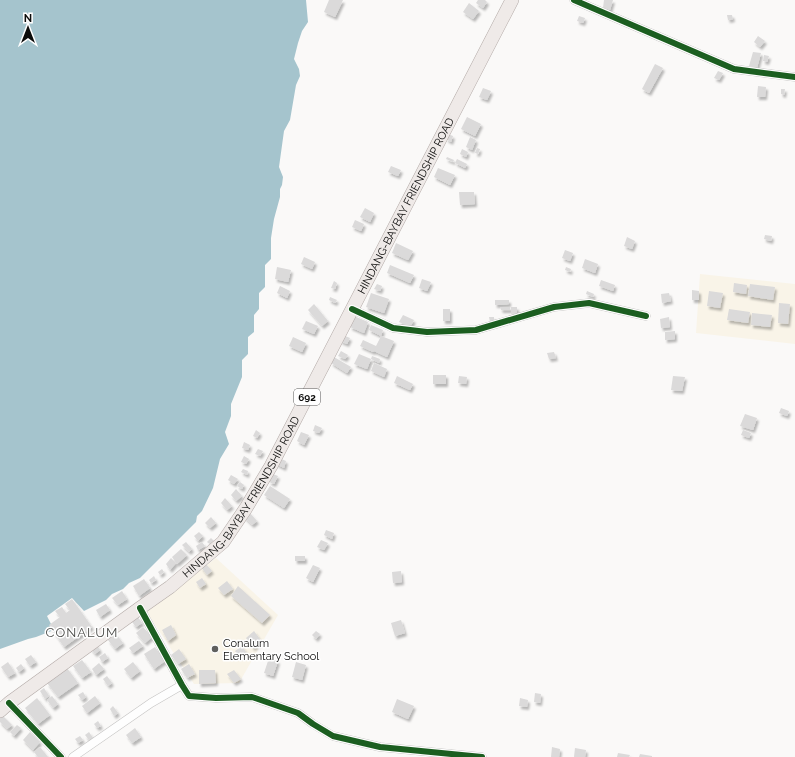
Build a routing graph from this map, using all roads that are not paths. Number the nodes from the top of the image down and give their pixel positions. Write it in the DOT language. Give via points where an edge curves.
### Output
graph roads {
  1 [pos="512,0"];
  2 [pos="574,0"];
  3 [pos="795,77"];
  4 [pos="352,309"];
  5 [pos="646,316"];
  6 [pos="140,608"];
  7 [pos="182,685"];
  8 [pos="4,707"];
  9 [pos="61,757"];
  10 [pos="73,757"];
  11 [pos="482,757"];
  1 -- 4 [label="main road, HINDANG-BAYBAY FRIENDSHIP ROAD / 692"];
  2 -- 3 [label="street" via="734,68"];
  4 -- 5 [label="street" via="393,328 427,332 476,330 554,307 589,303"];
  4 -- 6 [label="main road, HINDANG-BAYBAY FRIENDSHIP ROAD / 692" via="271,466 223,542 170,588"];
  6 -- 7 [label="street"];
  6 -- 8 [label="main road, HINDANG-BAYBAY FRIENDSHIP ROAD / 692"];
  7 -- 10 [label="street" via="151,703"];
  7 -- 11 [label="street" via="189,696 252,697 298,713 333,736 380,747"];
  8 -- 9 [label="street"];
}
